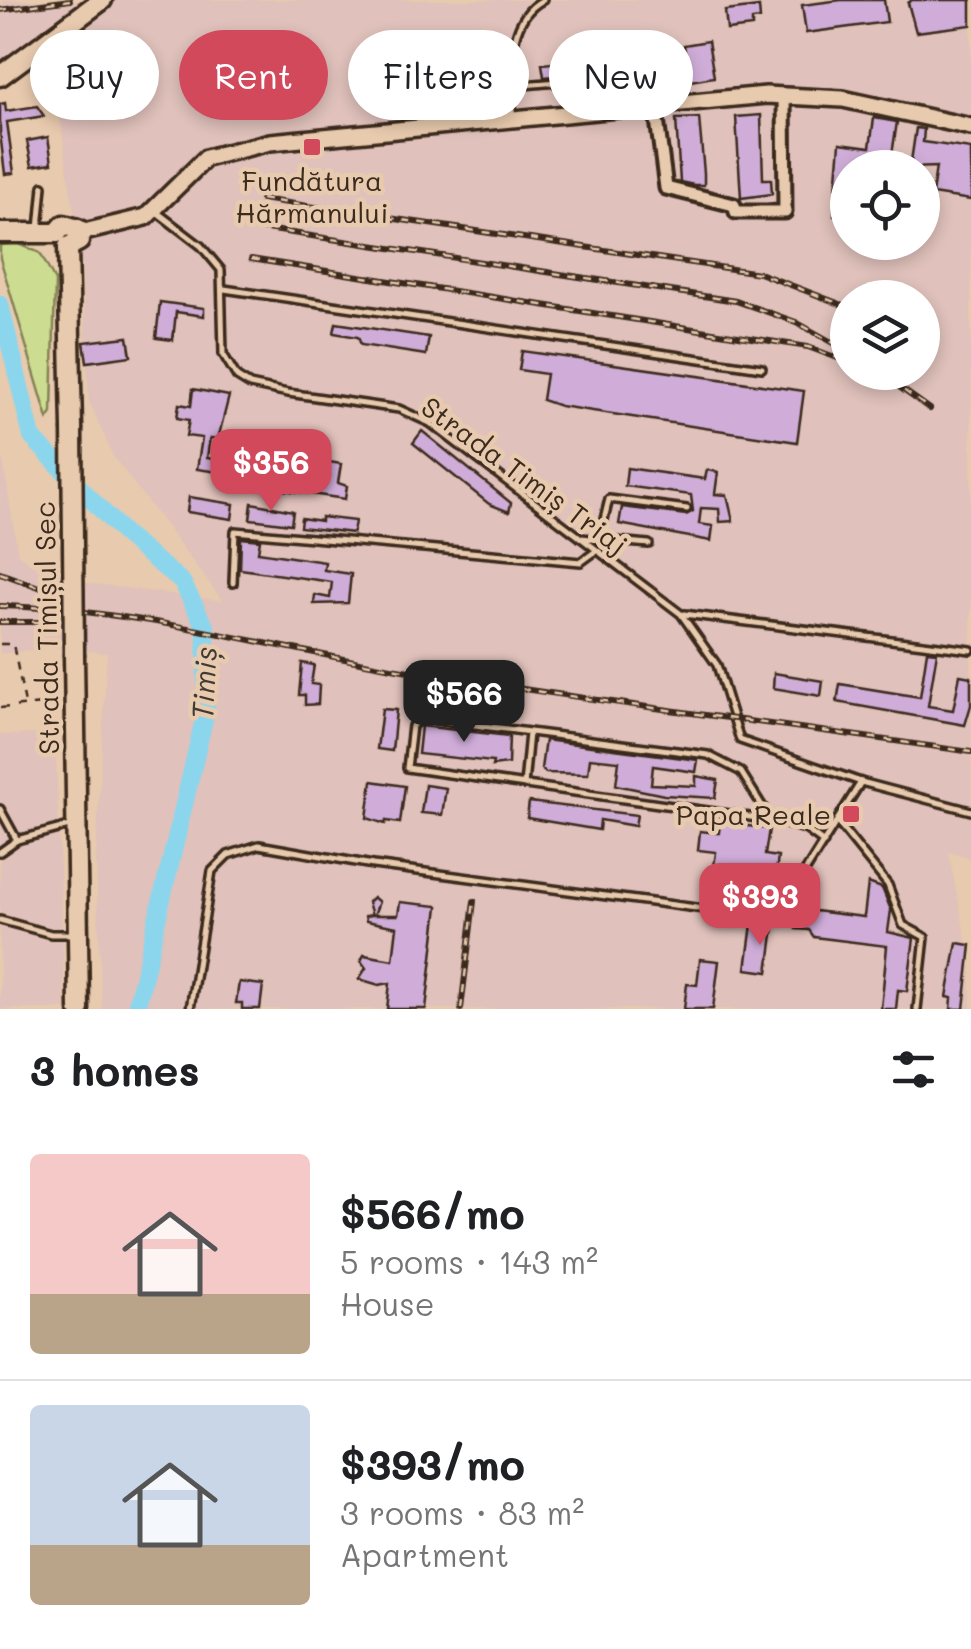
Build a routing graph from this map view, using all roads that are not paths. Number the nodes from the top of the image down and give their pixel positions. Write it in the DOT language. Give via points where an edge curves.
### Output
graph roads {
  1 [pos="102,0"];
  2 [pos="543,0"];
  3 [pos="519,30"];
  4 [pos="0,76"];
  5 [pos="784,95"];
  6 [pos="693,101"];
  7 [pos="494,120"];
  8 [pos="657,120"];
  9 [pos="971,127"];
  10 [pos="43,186"];
  11 [pos="155,211"];
  12 [pos="8,232"];
  13 [pos="61,237"];
  14 [pos="224,290"];
  15 [pos="762,368"];
  16 [pos="688,509"];
  17 [pos="578,538"];
  18 [pos="599,540"];
  19 [pos="650,544"];
  20 [pos="596,551"];
  21 [pos="233,583"];
  22 [pos="681,614"];
  23 [pos="971,650"];
  24 [pos="529,732"];
  25 [pos="861,782"];
  26 [pos="524,785"];
  27 [pos="0,809"];
  28 [pos="971,812"];
  29 [pos="771,820"];
  30 [pos="838,823"];
  31 [pos="76,824"];
  32 [pos="17,840"];
  33 [pos="824,843"];
  34 [pos="0,852"];
  35 [pos="0,920"];
  36 [pos="78,934"];
  37 [pos="79,1009"];
  38 [pos="190,1009"];
  39 [pos="917,1009"];
  1 -- 4 [label="main road"];
  2 -- 3 [label="lane" via="520,20"];
  5 -- 6 [label="main road"];
  5 -- 8 [label="street" via="785,212 736,212 734,205 666,188"];
  5 -- 9 [label="main road" via="876,104"];
  7 -- 11 [label="main road" via="224,150 192,168"];
  10 -- 13 [label="lane"];
  11 -- 13 [label="main road" via="138,221"];
  11 -- 14 [label="lane, Strada Timiș Triaj" via="216,260"];
  12 -- 13 [label="main road"];
  13 -- 31 [label="main road, Strada Timișul Sec, bridge" via="72,428"];
  14 -- 15 [label="lane"];
  14 -- 17 [label="lane, Strada Timiș Triaj" via="224,354 237,377 288,393 416,414"];
  16 -- 18 [label="lane" via="609,499"];
  17 -- 18 [label="lane"];
  17 -- 20 [label="lane, Strada Timiș Triaj"];
  18 -- 19 [label="lane"];
  20 -- 21 [label="lane" via="581,562 235,530"];
  20 -- 22 [label="lane, Strada Timiș Triaj"];
  22 -- 23 [label="lane, Strada Timiș Triaj"];
  22 -- 25 [label="lane, Strada Timiș Triaj" via="717,665 740,740"];
  24 -- 26 [label="lane"];
  24 -- 26 [label="lane" via="421,718 412,726 408,768"];
  24 -- 29 [label="lane" via="708,755 740,772"];
  25 -- 28 [label="lane, Strada Timiș Triaj"];
  25 -- 30 [label="lane"];
  26 -- 29 [label="lane"];
  27 -- 32 [label="lane"];
  29 -- 33 [label="lane" via="805,829"];
  30 -- 33 [label="lane"];
  30 -- 39 [label="lane" via="888,885 902,924 925,937"];
  31 -- 32 [label="lane"];
  31 -- 36 [label="main road, Strada Timișul Sec"];
  32 -- 34 [label="lane"];
  33 -- 38 [label="lane" via="786,894 734,913 373,866 299,850 242,848 212,871"];
  35 -- 36 [label="lane"];
  36 -- 37 [label="main road, Strada Timișul Sec"];
}
